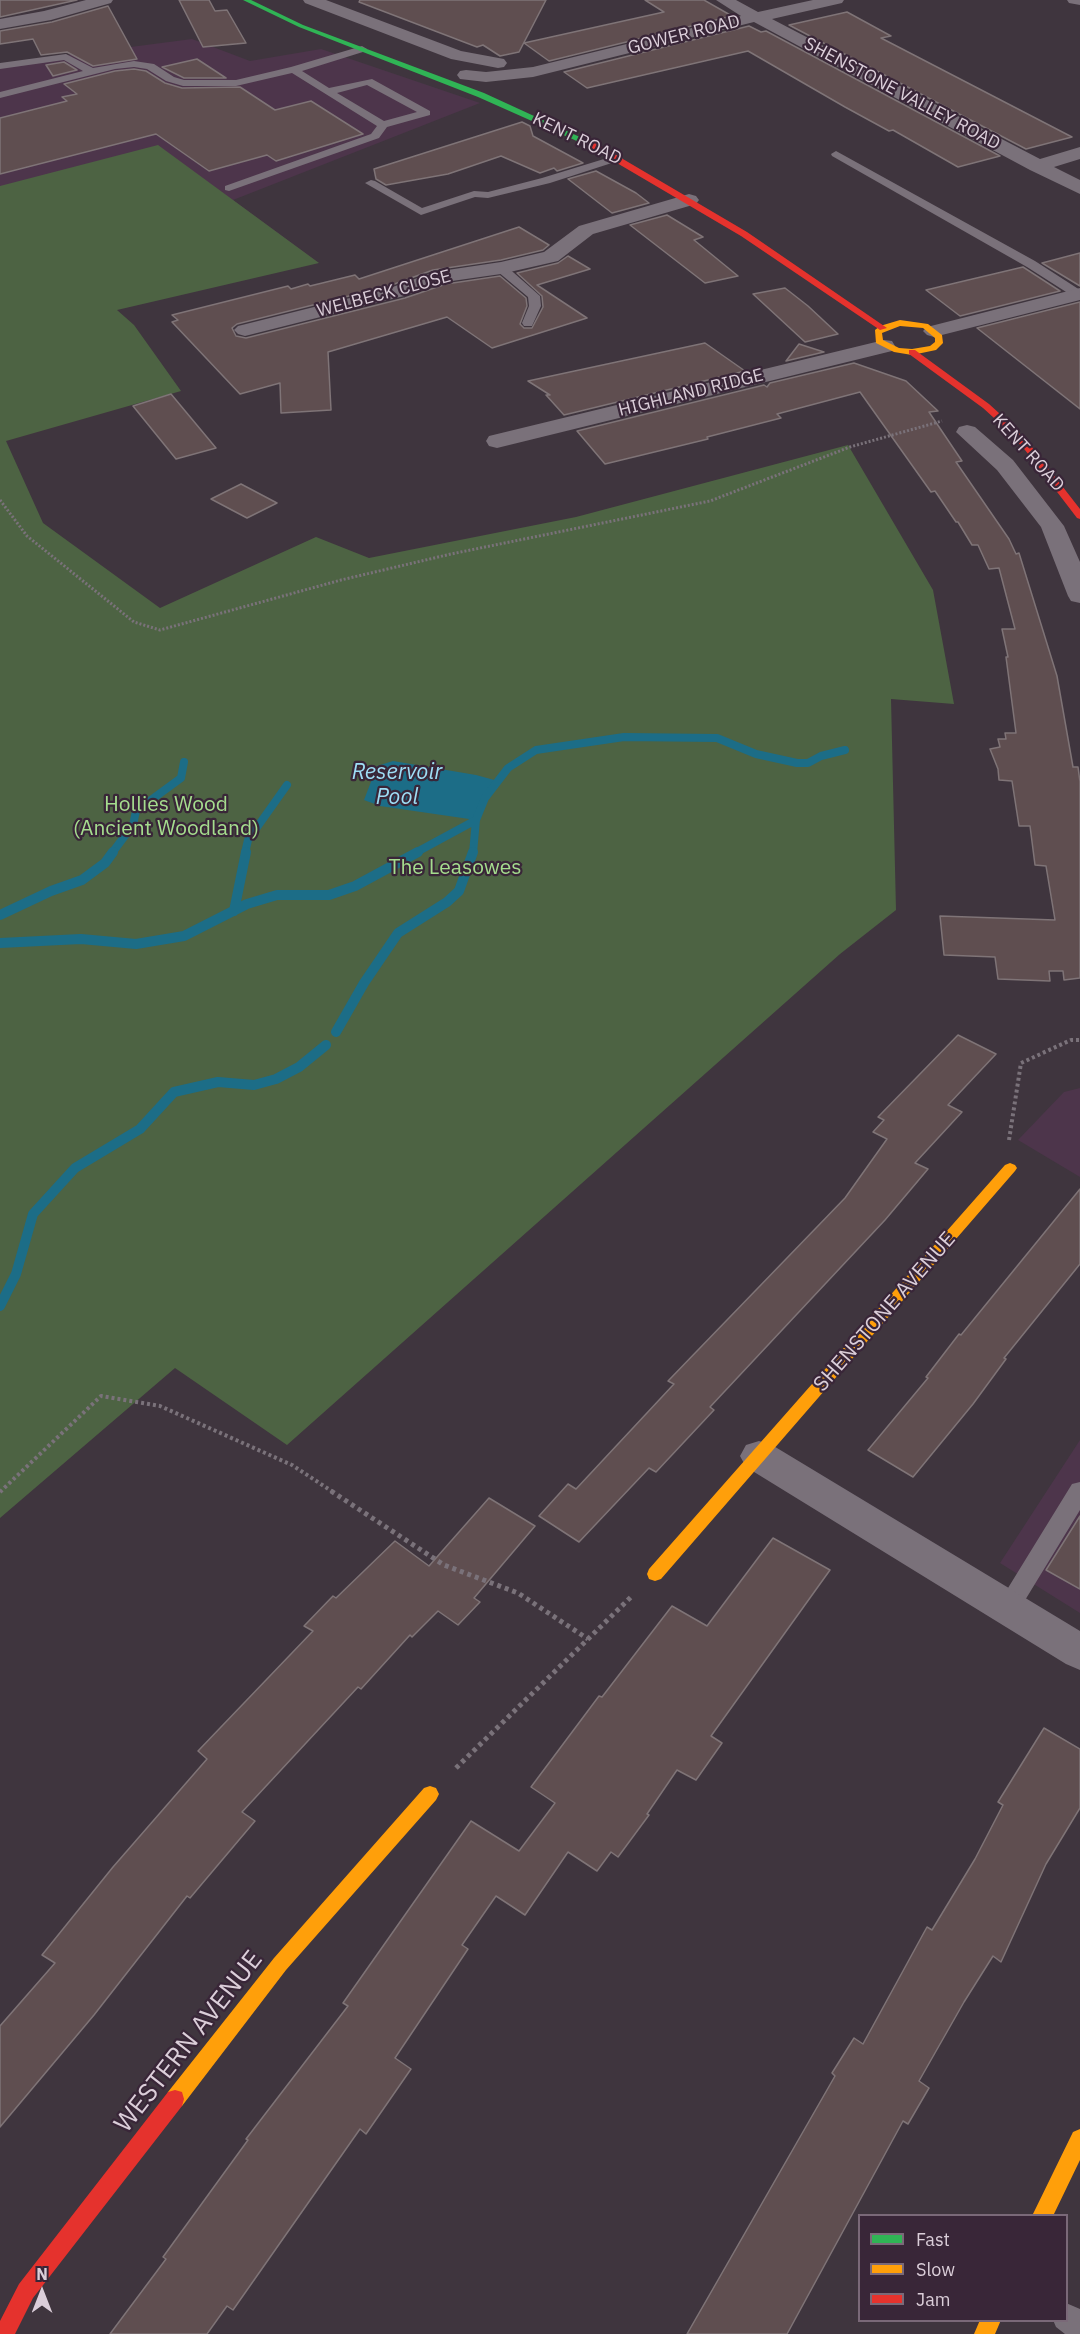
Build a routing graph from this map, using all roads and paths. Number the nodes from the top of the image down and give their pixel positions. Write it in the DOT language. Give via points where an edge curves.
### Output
graph roads {
  1 [pos="105,0"];
  2 [pos="246,0"];
  3 [pos="277,0"];
  4 [pos="311,0"];
  5 [pos="724,0"];
  6 [pos="836,0"];
  7 [pos="1075,0"];
  8 [pos="1080,0"];
  9 [pos="756,17"];
  10 [pos="0,24"];
  11 [pos="362,49"];
  12 [pos="0,66"];
  13 [pos="294,69"];
  14 [pos="540,70"];
  15 [pos="92,72"];
  16 [pos="466,75"];
  17 [pos="512,90"];
  18 [pos="328,92"];
  19 [pos="0,95"];
  20 [pos="556,113"];
  21 [pos="383,125"];
  22 [pos="613,141"];
  23 [pos="1080,153"];
  24 [pos="836,154"];
  25 [pos="617,158"];
  26 [pos="1037,166"];
  27 [pos="371,183"];
  28 [pos="229,188"];
  29 [pos="1080,188"];
  30 [pos="689,200"];
  31 [pos="739,214"];
  32 [pos="501,268"];
  33 [pos="1079,294"];
  34 [pos="528,323"];
  35 [pos="900,323"];
  36 [pos="883,337"];
  37 [pos="936,344"];
  38 [pos="265,349"];
  39 [pos="912,352"];
  40 [pos="986,406"];
  41 [pos="967,432"];
  42 [pos="497,441"];
  43 [pos="0,500"];
  44 [pos="1080,516"];
  45 [pos="1080,524"];
  46 [pos="1052,526"];
  47 [pos="1080,596"];
  48 [pos="1080,1040"];
  49 [pos="1011,1168"];
  50 [pos="759,1456"];
  51 [pos="1080,1491"];
  52 [pos="0,1492"];
  53 [pos="655,1574"];
  54 [pos="1008,1608"];
  55 [pos="588,1639"];
  56 [pos="1080,1652"];
  57 [pos="430,1794"];
  58 [pos="1080,2139"];
  59 [pos="1043,2214"];
  60 [pos="9,2301"];
  61 [pos="4,2334"];
  1 -- 10 [label="street"];
  2 -- 11 [label="main road, KENT ROAD"];
  3 -- 16 [label="main road" via="324,22"];
  4 -- 14 [label="street" via="457,55 497,64 524,60"];
  5 -- 9 [label="street, SHENSTONE VALLEY ROAD"];
  6 -- 9 [label="street, GOWER ROAD"];
  7 -- 8 [label="street"];
  9 -- 14 [label="street, GOWER ROAD"];
  9 -- 26 [label="street, SHENSTONE VALLEY ROAD"];
  11 -- 13 [label="lane"];
  11 -- 25 [label="main road, KENT ROAD" via="552,125"];
  12 -- 15 [label="lane" via="66,57"];
  13 -- 15 [label="lane" via="236,83 211,84 178,82 142,64"];
  13 -- 18 [label="lane"];
  14 -- 16 [label="street, GOWER ROAD" via="486,77"];
  14 -- 17 [label="street, GOWER ROAD" via="520,80"];
  15 -- 19 [label="lane"];
  16 -- 17 [label="main road"];
  18 -- 21 [label="lane"];
  18 -- 21 [label="lane" via="368,81 426,113"];
  20 -- 22 [label="main road, KENT ROAD"];
  21 -- 28 [label="lane" via="375,135"];
  23 -- 26 [label="street"];
  24 -- 33 [label="lane"];
  25 -- 27 [label="lane" via="546,181 474,195 421,212"];
  25 -- 30 [label="main road, KENT ROAD"];
  26 -- 29 [label="street, SHENSTONE VALLEY ROAD"];
  30 -- 32 [label="street, WELBECK CLOSE" via="586,230 551,257"];
  30 -- 36 [label="main road, KENT ROAD" via="744,234"];
  31 -- 35 [label="main road"];
  32 -- 34 [label="lane" via="534,296 535,306"];
  32 -- 38 [label="street, WELBECK CLOSE" via="441,276 397,292 238,323"];
  33 -- 37 [label="street"];
  35 -- 36 [label="main road"];
  35 -- 37 [label="main road" via="919,325"];
  36 -- 39 [label="main road, KENT ROAD" via="897,350"];
  36 -- 42 [label="street, HIGHLAND RIDGE"];
  37 -- 39 [label="main road, KENT ROAD"];
  39 -- 40 [label="main road, KENT ROAD"];
  40 -- 43 [label="path" via="850,447 710,501 341,580 160,630 134,622 27,536"];
  40 -- 44 [label="main road, KENT ROAD" via="1028,448"];
  41 -- 46 [label="street, KENT ROAD" via="1005,465"];
  45 -- 46 [label="street, KENT ROAD"];
  46 -- 47 [label="street, KENT ROAD"];
  48 -- 49 [label="path" via="1071,1040 1021,1063 1009,1142"];
  49 -- 50 [label="main road, SHENSTONE AVENUE"];
  50 -- 53 [label="main road, SHENSTONE AVENUE"];
  50 -- 54 [label="street"];
  51 -- 54 [label="lane"];
  52 -- 55 [label="path" via="101,1396 160,1406 292,1465 444,1566 518,1593"];
  53 -- 55 [label="path"];
  54 -- 56 [label="street"];
  55 -- 57 [label="path"];
  57 -- 60 [label="main road, WESTERN AVENUE" via="280,1964 26,2291"];
  58 -- 59 [label="main road"];
  60 -- 61 [label="main road, WESTERN AVENUE"];
}
